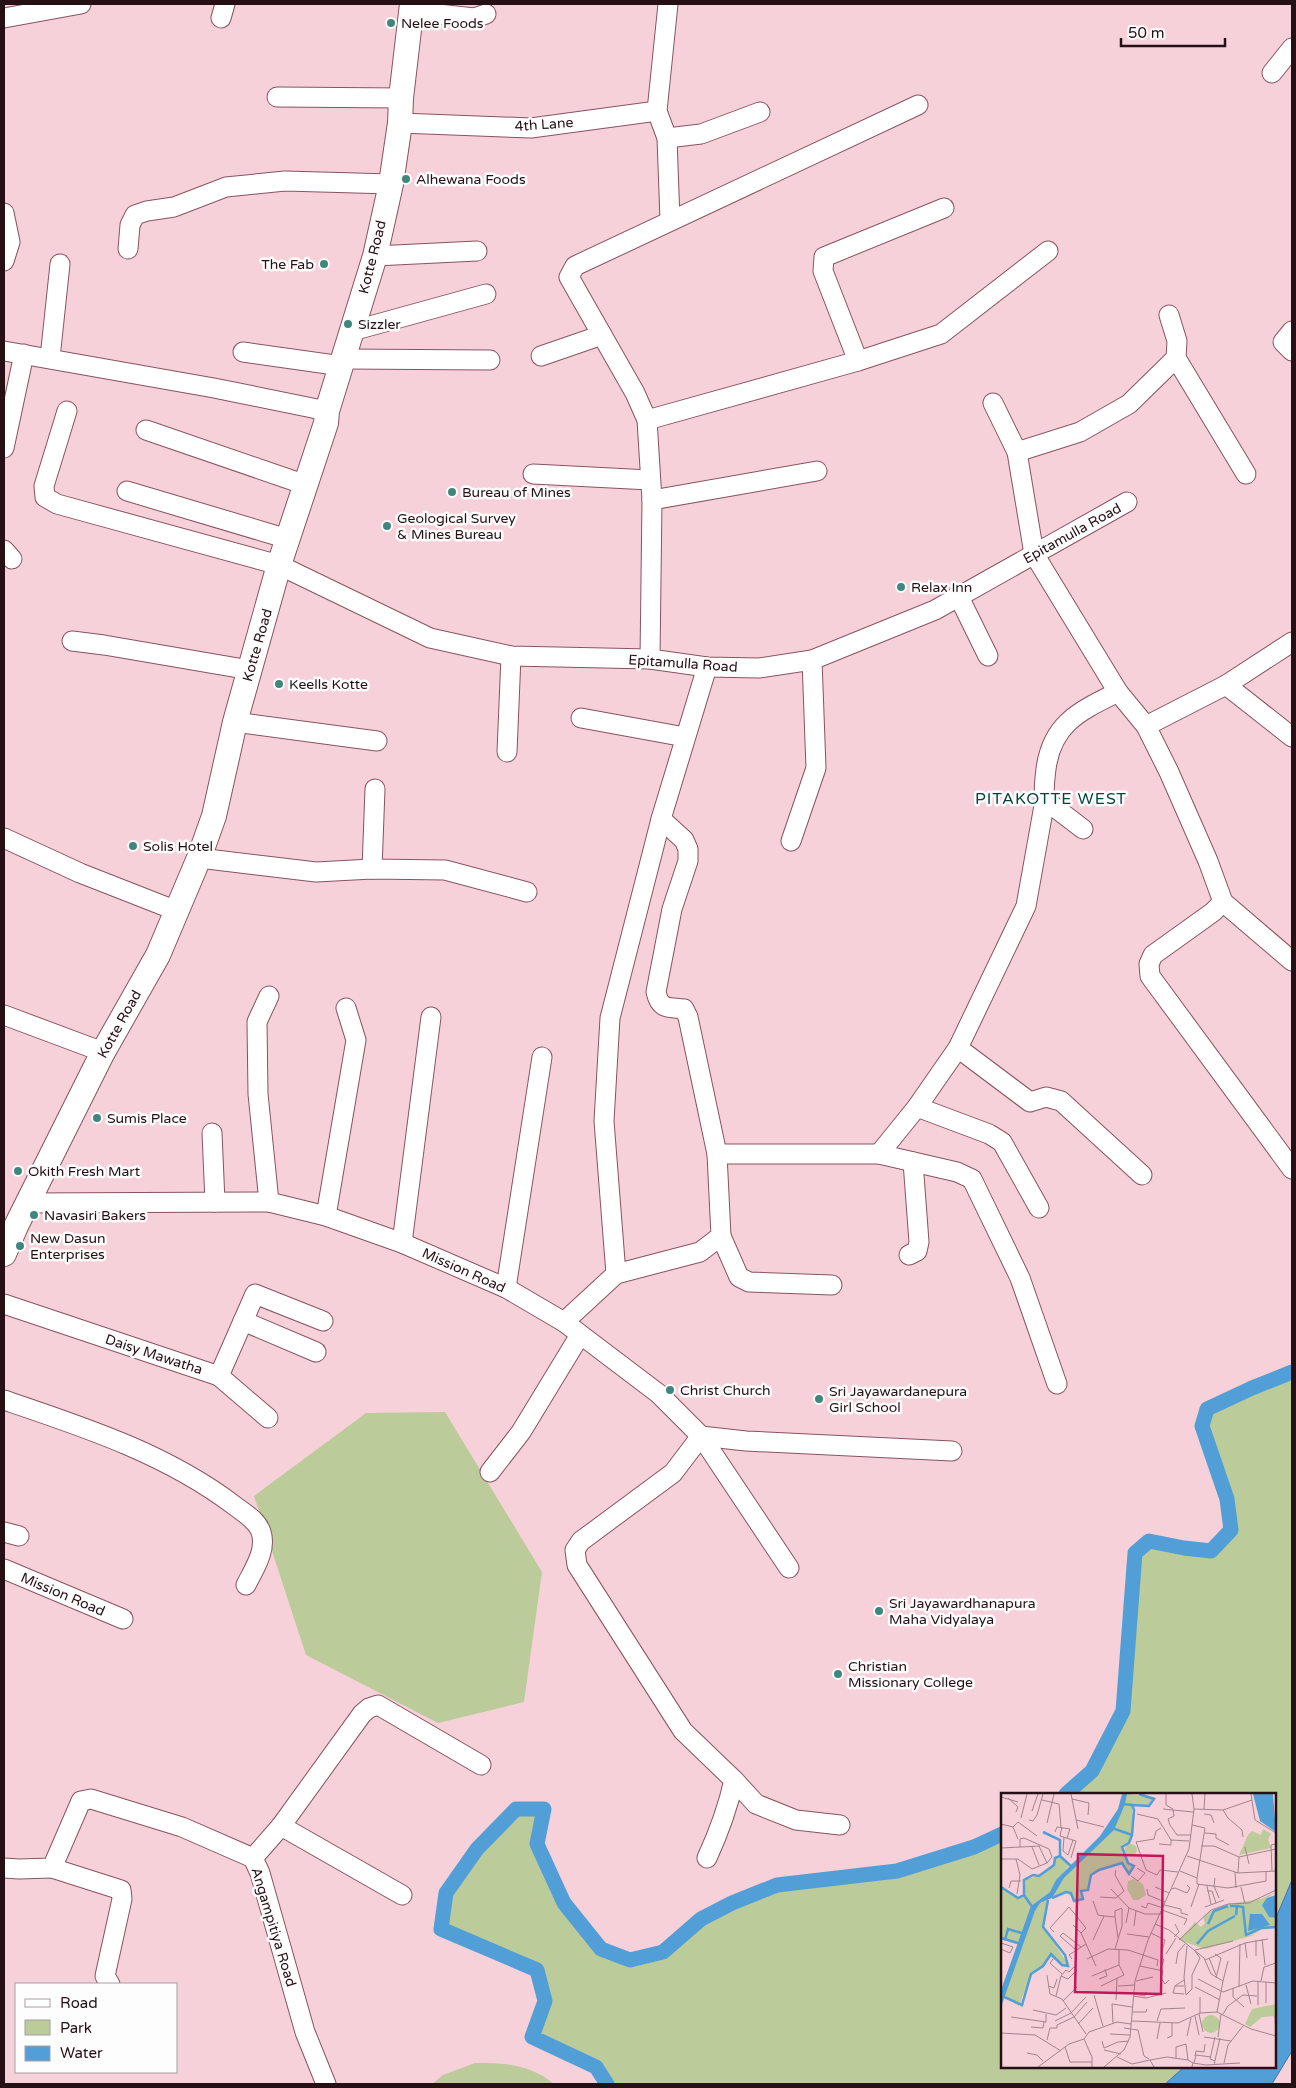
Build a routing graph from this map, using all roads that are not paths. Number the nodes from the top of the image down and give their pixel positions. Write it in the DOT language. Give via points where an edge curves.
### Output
graph roads {
  1 [pos="81,4"];
  2 [pos="668,4"];
  3 [pos="412,8"];
  4 [pos="486,14"];
  5 [pos="4,18"];
  6 [pos="1292,48"];
  7 [pos="1272,73"];
  8 [pos="277,97"];
  9 [pos="401,98"];
  10 [pos="918,105"];
  11 [pos="657,111"];
  12 [pos="760,112"];
  13 [pos="400,123"];
  14 [pos="667,138"];
  15 [pos="391,184"];
  16 [pos="944,208"];
  17 [pos="4,213"];
  18 [pos="670,220"];
  19 [pos="128,249"];
  20 [pos="477,251"];
  21 [pos="1048,251"];
  22 [pos="375,256"];
  23 [pos="4,261"];
  24 [pos="60,264"];
  25 [pos="486,294"];
  26 [pos="1169,315"];
  27 [pos="352,331"];
  28 [pos="1292,331"];
  29 [pos="602,335"];
  30 [pos="4,351"];
  31 [pos="1292,351"];
  32 [pos="243,352"];
  33 [pos="24,354"];
  34 [pos="541,356"];
  35 [pos="50,358"];
  36 [pos="1176,358"];
  37 [pos="490,360"];
  38 [pos="858,361"];
  39 [pos="343,362"];
  40 [pos="993,403"];
  41 [pos="67,410"];
  42 [pos="327,411"];
  43 [pos="647,420"];
  44 [pos="146,430"];
  45 [pos="4,448"];
  46 [pos="1017,452"];
  47 [pos="817,471"];
  48 [pos="533,474"];
  49 [pos="1246,474"];
  50 [pos="650,480"];
  51 [pos="306,485"];
  52 [pos="127,491"];
  53 [pos="652,500"];
  54 [pos="1127,502"];
  55 [pos="288,539"];
  56 [pos="1034,554"];
  57 [pos="279,565"];
  58 [pos="958,595"];
  59 [pos="72,641"];
  60 [pos="1292,642"];
  61 [pos="511,656"];
  62 [pos="988,656"];
  63 [pos="650,659"];
  64 [pos="812,660"];
  65 [pos="708,667"];
  66 [pos="250,670"];
  67 [pos="1226,685"];
  68 [pos="1118,692"];
  69 [pos="581,718"];
  70 [pos="235,722"];
  71 [pos="1146,726"];
  72 [pos="684,737"];
  73 [pos="1292,737"];
  74 [pos="377,741"];
  75 [pos="507,752"];
  76 [pos="375,789"];
  77 [pos="1045,800"];
  78 [pos="661,819"];
  79 [pos="1083,829"];
  80 [pos="4,838"];
  81 [pos="791,841"];
  82 [pos="199,858"];
  83 [pos="372,870"];
  84 [pos="526,892"];
  85 [pos="1223,902"];
  86 [pos="177,911"];
  87 [pos="1292,961"];
  88 [pos="269,996"];
  89 [pos="346,1008"];
  90 [pos="4,1015"];
  91 [pos="431,1017"];
  92 [pos="958,1048"];
  93 [pos="103,1052"];
  94 [pos="542,1057"];
  95 [pos="917,1108"];
  96 [pos="212,1133"];
  97 [pos="717,1154"];
  98 [pos="879,1154"];
  99 [pos="913,1162"];
  100 [pos="1292,1169"];
  101 [pos="1142,1175"];
  102 [pos="215,1202"];
  103 [pos="269,1202"];
  104 [pos="27,1203"];
  105 [pos="1040,1208"];
  106 [pos="326,1216"];
  107 [pos="721,1236"];
  108 [pos="402,1243"];
  109 [pos="4,1254"];
  110 [pos="909,1255"];
  111 [pos="616,1274"];
  112 [pos="832,1285"];
  113 [pos="506,1288"];
  114 [pos="4,1304"];
  115 [pos="322,1321"];
  116 [pos="243,1322"];
  117 [pos="564,1322"];
  118 [pos="580,1335"];
  119 [pos="316,1352"];
  120 [pos="219,1376"];
  121 [pos="1056,1384"];
  122 [pos="4,1400"];
  123 [pos="268,1418"];
  124 [pos="701,1436"];
  125 [pos="952,1452"];
  126 [pos="490,1472"];
  127 [pos="789,1568"];
  128 [pos="4,1570"];
  129 [pos="246,1586"];
  130 [pos="123,1619"];
  131 [pos="481,1765"];
  132 [pos="734,1780"];
  133 [pos="840,1825"];
  134 [pos="280,1826"];
  135 [pos="253,1858"];
  136 [pos="707,1858"];
  137 [pos="4,1868"];
  138 [pos="52,1868"];
  139 [pos="402,1895"];
  140 [pos="109,1983"];
  141 [pos="326,2084"];
  1 -- 5 [label="street"];
  2 -- 11 [label="street"];
  3 -- 4 [label="street" via="474,18"];
  3 -- 9 [label="main road, Kotte Road"];
  6 -- 7 [label="street"];
  8 -- 9 [label="street"];
  9 -- 13 [label="main road, Kotte Road"];
  10 -- 18 [label="street"];
  11 -- 13 [label="street, 4th Lane" via="531,128"];
  11 -- 14 [label="street"];
  12 -- 14 [label="street" via="701,134"];
  13 -- 15 [label="main road, Kotte Road"];
  14 -- 18 [label="street"];
  15 -- 19 [label="street" via="285,181 226,187 174,207 135,215 130,225"];
  15 -- 22 [label="main road, Kotte Road"];
  16 -- 38 [label="street" via="824,258 823,271"];
  17 -- 23 [label="street" via="10,242"];
  18 -- 29 [label="street" via="575,266 569,277"];
  20 -- 22 [label="street"];
  21 -- 38 [label="street" via="941,334"];
  22 -- 27 [label="main road, Kotte Road"];
  24 -- 35 [label="street"];
  25 -- 27 [label="street"];
  26 -- 36 [label="street" via="1177,341"];
  27 -- 39 [label="main road, Kotte Road"];
  28 -- 31 [label="street" via="1282,342"];
  29 -- 34 [label="street"];
  29 -- 43 [label="street"];
  30 -- 33 [label="street"];
  32 -- 39 [label="street"];
  33 -- 35 [label="street"];
  33 -- 45 [label="street"];
  35 -- 42 [label="street"];
  36 -- 46 [label="street" via="1129,404 1080,432"];
  36 -- 49 [label="street"];
  37 -- 39 [label="street"];
  38 -- 43 [label="street"];
  39 -- 42 [label="main road, Kotte Road"];
  40 -- 46 [label="street"];
  41 -- 57 [label="street, Epitamulla Road" via="44,486 45,497 57,504"];
  42 -- 51 [label="main road, Kotte Road"];
  43 -- 50 [label="street"];
  44 -- 51 [label="street"];
  46 -- 56 [label="street"];
  47 -- 53 [label="street"];
  48 -- 50 [label="street"];
  50 -- 53 [label="street"];
  51 -- 55 [label="main road, Kotte Road"];
  52 -- 55 [label="street"];
  53 -- 63 [label="street"];
  54 -- 56 [label="street, Epitamulla Road"];
  55 -- 57 [label="main road, Kotte Road"];
  56 -- 58 [label="street, Epitamulla Road"];
  56 -- 68 [label="street"];
  57 -- 61 [label="street, Epitamulla Road" via="430,638"];
  57 -- 66 [label="main road, Kotte Road"];
  58 -- 62 [label="street"];
  58 -- 64 [label="street, Epitamulla Road" via="934,610"];
  59 -- 66 [label="street"];
  60 -- 67 [label="street"];
  61 -- 63 [label="street, Epitamulla Road"];
  61 -- 75 [label="street"];
  63 -- 65 [label="street, Epitamulla Road"];
  64 -- 65 [label="street, Epitamulla Road" via="759,668"];
  64 -- 81 [label="street" via="816,768"];
  65 -- 72 [label="street"];
  66 -- 70 [label="main road, Kotte Road"];
  67 -- 71 [label="street"];
  67 -- 73 [label="street"];
  68 -- 71 [label="street"];
  68 -- 77 [label="street" via="1079,712 1060,729 1048,752"];
  69 -- 72 [label="street"];
  70 -- 74 [label="street"];
  70 -- 82 [label="main road, Kotte Road" via="214,816"];
  71 -- 85 [label="street" via="1208,861"];
  72 -- 78 [label="street"];
  76 -- 83 [label="street"];
  77 -- 79 [label="street"];
  77 -- 92 [label="street" via="1026,906"];
  78 -- 97 [label="street" via="684,840 688,861 672,909 656,992 658,1002 663,1006 684,1009 688,1017"];
  78 -- 111 [label="street" via="610,1018 604,1122"];
  80 -- 86 [label="street" via="80,873"];
  82 -- 83 [label="street" via="316,872"];
  82 -- 86 [label="main road, Kotte Road"];
  83 -- 84 [label="street" via="445,870"];
  85 -- 87 [label="street"];
  85 -- 100 [label="street" via="1153,954 1149,964 1150,976"];
  86 -- 93 [label="main road, Kotte Road" via="158,955"];
  88 -- 103 [label="street" via="257,1022 258,1094"];
  89 -- 106 [label="street" via="356,1040"];
  90 -- 93 [label="street"];
  91 -- 108 [label="street"];
  92 -- 95 [label="street"];
  92 -- 101 [label="street" via="1030,1102 1046,1097 1062,1101"];
  93 -- 104 [label="main road, Kotte Road"];
  94 -- 113 [label="street"];
  95 -- 98 [label="street"];
  95 -- 105 [label="street" via="989,1134 1002,1142"];
  96 -- 102 [label="street"];
  97 -- 98 [label="street"];
  97 -- 107 [label="street"];
  98 -- 99 [label="street"];
  99 -- 110 [label="street" via="919,1242 917,1251"];
  99 -- 121 [label="street" via="957,1172 972,1179 1020,1278"];
  102 -- 103 [label="street, Mission Road"];
  102 -- 104 [label="street, Mission Road"];
  103 -- 106 [label="street, Mission Road"];
  104 -- 109 [label="main road, Kotte Road"];
  106 -- 108 [label="street, Mission Road"];
  107 -- 111 [label="street" via="700,1252"];
  107 -- 112 [label="street" via="739,1277 749,1282"];
  108 -- 113 [label="street, Mission Road"];
  111 -- 117 [label="street"];
  113 -- 117 [label="street, Mission Road"];
  114 -- 120 [label="street, Daisy Mawatha"];
  115 -- 116 [label="street, Daisy Mawatha" via="255,1294"];
  116 -- 119 [label="street"];
  116 -- 120 [label="street, Daisy Mawatha"];
  117 -- 118 [label="street, Mission Road"];
  118 -- 124 [label="street, Mission Road" via="658,1394"];
  118 -- 126 [label="street" via="521,1432"];
  120 -- 123 [label="street"];
  122 -- 129 [label="street" via="90,1429 158,1459 220,1494 256,1522 262,1533 262,1552"];
  124 -- 125 [label="street"];
  124 -- 127 [label="street, Mission Road"];
  124 -- 132 [label="street" via="674,1473 581,1540 576,1550 577,1565 684,1731"];
  128 -- 130 [label="street, Mission Road"];
  131 -- 134 [label="street" via="378,1705 362,1714"];
  132 -- 133 [label="street" via="756,1804 796,1820"];
  132 -- 136 [label="street" via="730,1800"];
  134 -- 135 [label="street"];
  134 -- 139 [label="street"];
  135 -- 138 [label="street, Angampitiya Road" via="182,1827 91,1799 81,1801"];
  135 -- 141 [label="street, Angampitiya Road" via="305,2032"];
  137 -- 138 [label="street"];
  138 -- 140 [label="street" via="121,1890 122,1899 105,1976"];
}
